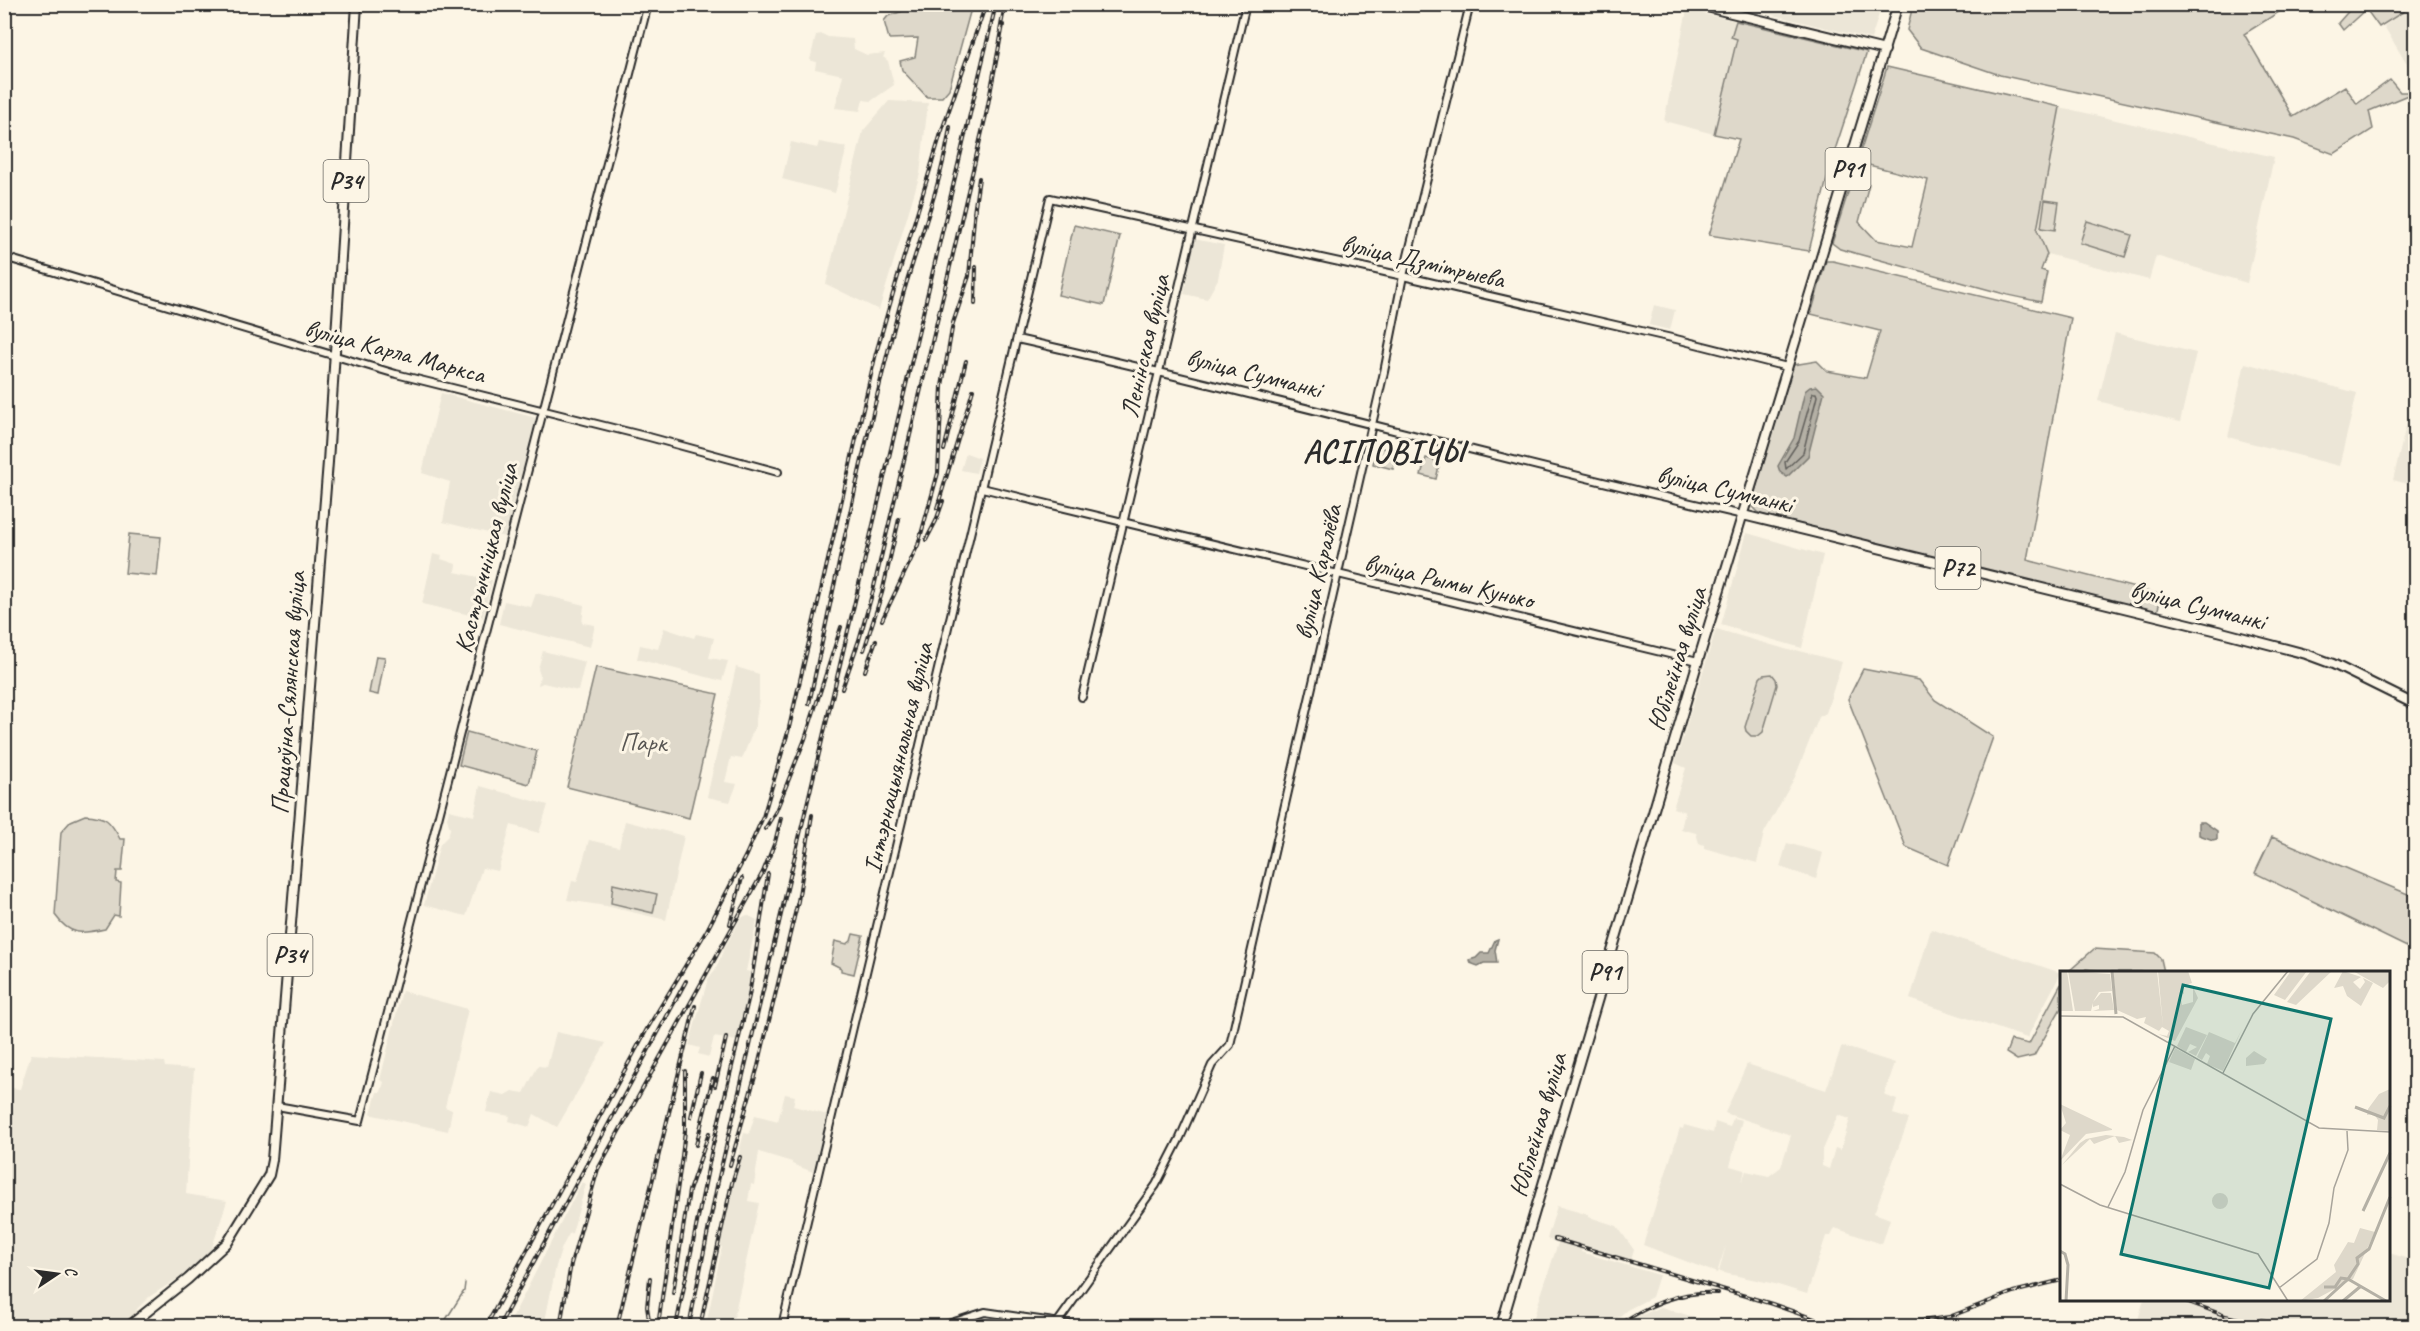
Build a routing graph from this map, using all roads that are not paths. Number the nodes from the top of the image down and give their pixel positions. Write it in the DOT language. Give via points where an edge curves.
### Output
graph roads {
  1 [pos="357,4"];
  2 [pos="648,4"];
  3 [pos="1246,4"];
  4 [pos="1470,4"];
  5 [pos="1694,4"];
  6 [pos="1898,4"];
  7 [pos="1885,50"];
  8 [pos="1050,198"];
  9 [pos="1192,228"];
  10 [pos="4,258"];
  11 [pos="1403,276"];
  12 [pos="1017,339"];
  13 [pos="334,356"];
  14 [pos="1787,367"];
  15 [pos="1158,372"];
  16 [pos="543,410"];
  17 [pos="1371,424"];
  18 [pos="777,472"];
  19 [pos="982,488"];
  20 [pos="1743,515"];
  21 [pos="1125,523"];
  22 [pos="1337,575"];
  23 [pos="1698,661"];
  24 [pos="1082,697"];
  25 [pos="2415,705"];
  26 [pos="278,1106"];
  27 [pos="1056,1324"];
  28 [pos="129,1326"];
  29 [pos="782,1326"];
  30 [pos="942,1326"];
  31 [pos="1082,1326"];
  32 [pos="1501,1326"];
  1 -- 13 [label="main road, Працоўна-Сялянская вуліца / Р34"];
  2 -- 16 [label="street, Кастрычніцкая вуліца"];
  3 -- 9 [label="street, Ленінская вуліца"];
  4 -- 11 [label="street, вуліца Каралёва"];
  5 -- 7 [label="main road"];
  6 -- 7 [label="main road, Юбілейная вуліца / Р91"];
  7 -- 14 [label="main road, Юбілейная вуліца / Р91"];
  8 -- 9 [label="street, вуліца Дзмітрыева"];
  8 -- 12 [label="street, Інтэрнацыянальная вуліца"];
  9 -- 11 [label="street, вуліца Дзмітрыева"];
  9 -- 15 [label="street, Ленінская вуліца"];
  10 -- 13 [label="street, вуліца Карла Маркса"];
  11 -- 14 [label="street, вуліца Дзмітрыева"];
  11 -- 17 [label="street, вуліца Каралёва"];
  12 -- 15 [label="street, вуліца Сумчанкі"];
  12 -- 19 [label="street, Інтэрнацыянальная вуліца"];
  13 -- 16 [label="street, вуліца Карла Маркса"];
  13 -- 26 [label="main road, Працоўна-Сялянская вуліца / Р34"];
  14 -- 20 [label="main road, Юбілейная вуліца / Р91"];
  15 -- 17 [label="street, вуліца Сумчанкі"];
  15 -- 21 [label="street, Ленінская вуліца"];
  16 -- 18 [label="street, вуліца Карла Маркса"];
  16 -- 26 [label="street, Кастрычніцкая вуліца" via="360,1121"];
  17 -- 20 [label="street, вуліца Сумчанкі"];
  17 -- 22 [label="street, вуліца Каралёва"];
  19 -- 21 [label="street, вуліца Рымы Кунько"];
  19 -- 29 [label="street, Інтэрнацыянальная вуліца"];
  20 -- 23 [label="main road, Юбілейная вуліца / Р91"];
  20 -- 25 [label="main road, вуліца Сумчанкі / Р72" via="2306,654"];
  21 -- 22 [label="street, вуліца Рымы Кунько"];
  21 -- 24 [label="street, Ленінская вуліца"];
  22 -- 23 [label="street, вуліца Рымы Кунько"];
  22 -- 27 [label="street, вуліца Каралёва" via="1230,1045 1212,1065 1150,1194"];
  23 -- 32 [label="main road, Юбілейная вуліца / Р91"];
  26 -- 28 [label="main road, Працоўна-Сялянская вуліца / Р34" via="269,1175 228,1242"];
  27 -- 30 [label="street" via="985,1312"];
  27 -- 31 [label="street"];
}
